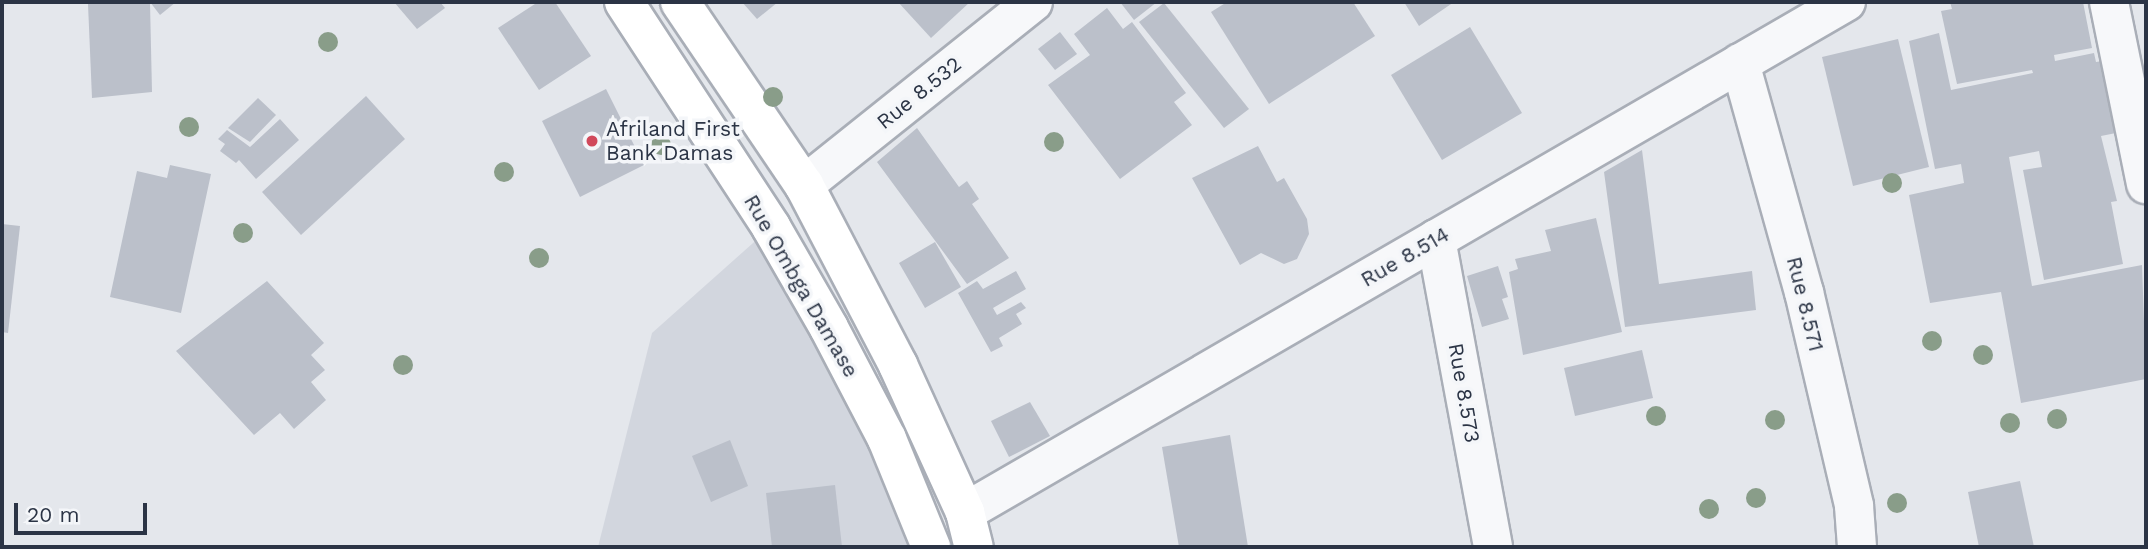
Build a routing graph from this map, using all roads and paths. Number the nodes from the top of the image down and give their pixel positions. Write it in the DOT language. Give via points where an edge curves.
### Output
graph roads {
  1 [pos="624,2"];
  2 [pos="680,2"];
  3 [pos="1033,2"];
  4 [pos="1846,2"];
  5 [pos="2109,2"];
  6 [pos="1740,63"];
  7 [pos="2146,184"];
  8 [pos="804,185"];
  9 [pos="1436,239"];
  10 [pos="969,529"];
  11 [pos="931,547"];
  12 [pos="1493,547"];
  13 [pos="1857,547"];
  1 -- 11 [label="main road, Rue Ombga Damase" via="771,227 829,328 887,439"];
  2 -- 8 [label="main road"];
  3 -- 8 [label="street, Rue 8.532"];
  4 -- 6 [label="street, Rue 8.514"];
  5 -- 7 [label="street"];
  6 -- 9 [label="street, Rue 8.514"];
  6 -- 13 [label="street, Rue 8.571" via="1804,292 1853,506"];
  8 -- 10 [label="main road" via="898,365"];
  9 -- 10 [label="street, Rue 8.514"];
  9 -- 12 [label="street, Rue 8.573"];
}
